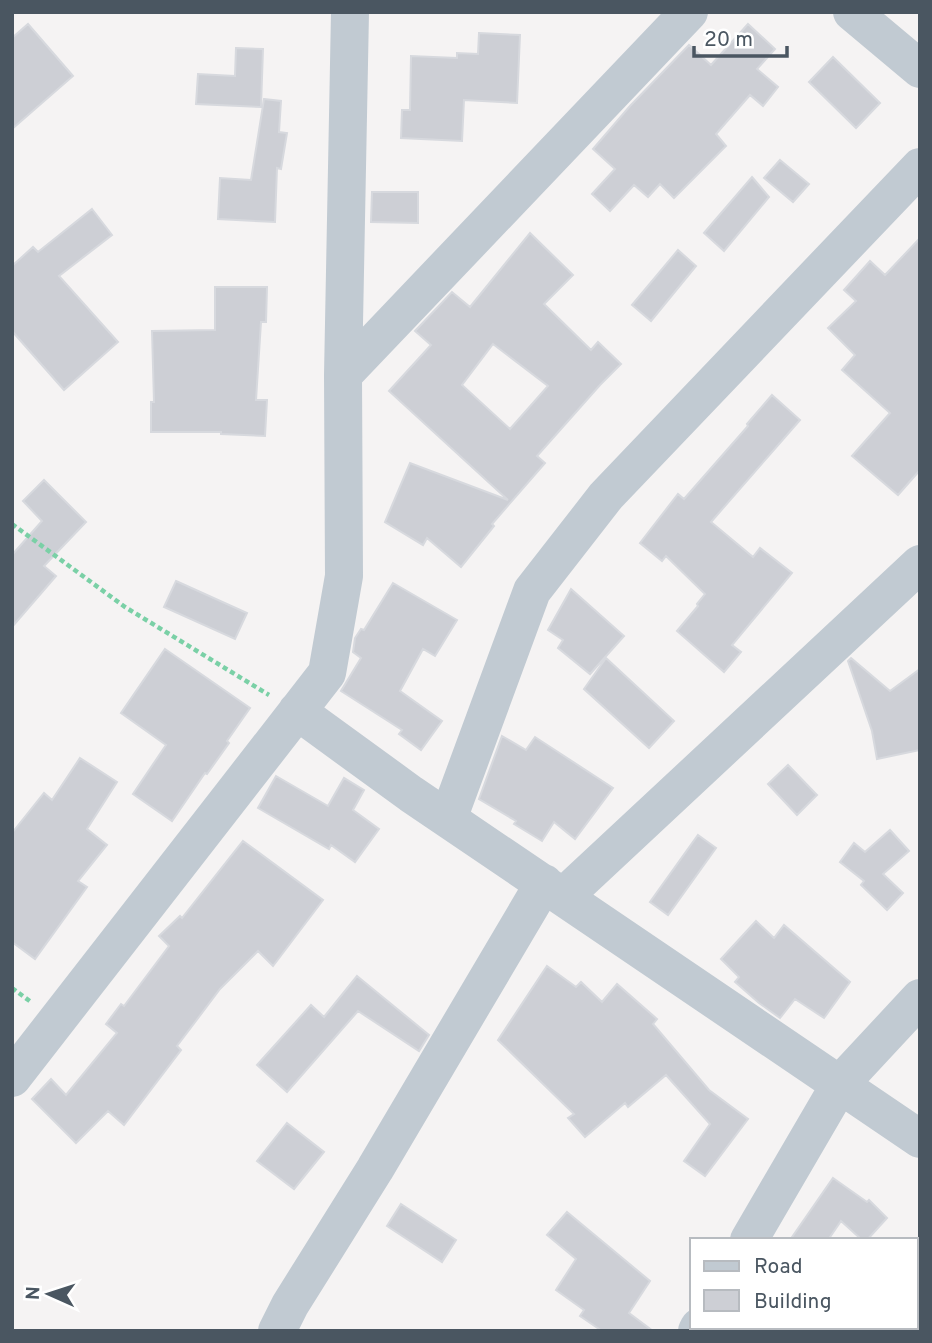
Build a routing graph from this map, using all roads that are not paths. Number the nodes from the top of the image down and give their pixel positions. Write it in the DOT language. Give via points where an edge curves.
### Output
graph roads {
  1 [pos="350,12"];
  2 [pos="689,12"];
  3 [pos="852,12"];
  4 [pos="920,69"];
  5 [pos="920,167"];
  6 [pos="343,375"];
  7 [pos="920,564"];
  8 [pos="297,712"];
  9 [pos="448,819"];
  10 [pos="554,890"];
  11 [pos="920,998"];
  12 [pos="12,1078"];
  13 [pos="840,1084"];
  14 [pos="920,1139"];
  15 [pos="751,1238"];
  16 [pos="277,1331"];
  1 -- 6 [label="street"];
  2 -- 6 [label="street"];
  3 -- 4 [label="street"];
  5 -- 9 [label="street" via="606,496 532,591"];
  6 -- 8 [label="street" via="344,576 327,673"];
  7 -- 10 [label="street"];
  8 -- 9 [label="street"];
  8 -- 12 [label="street"];
  9 -- 10 [label="street"];
  10 -- 13 [label="street"];
  10 -- 16 [label="street"];
  11 -- 13 [label="street"];
  13 -- 14 [label="street"];
  13 -- 15 [label="street"];
}
